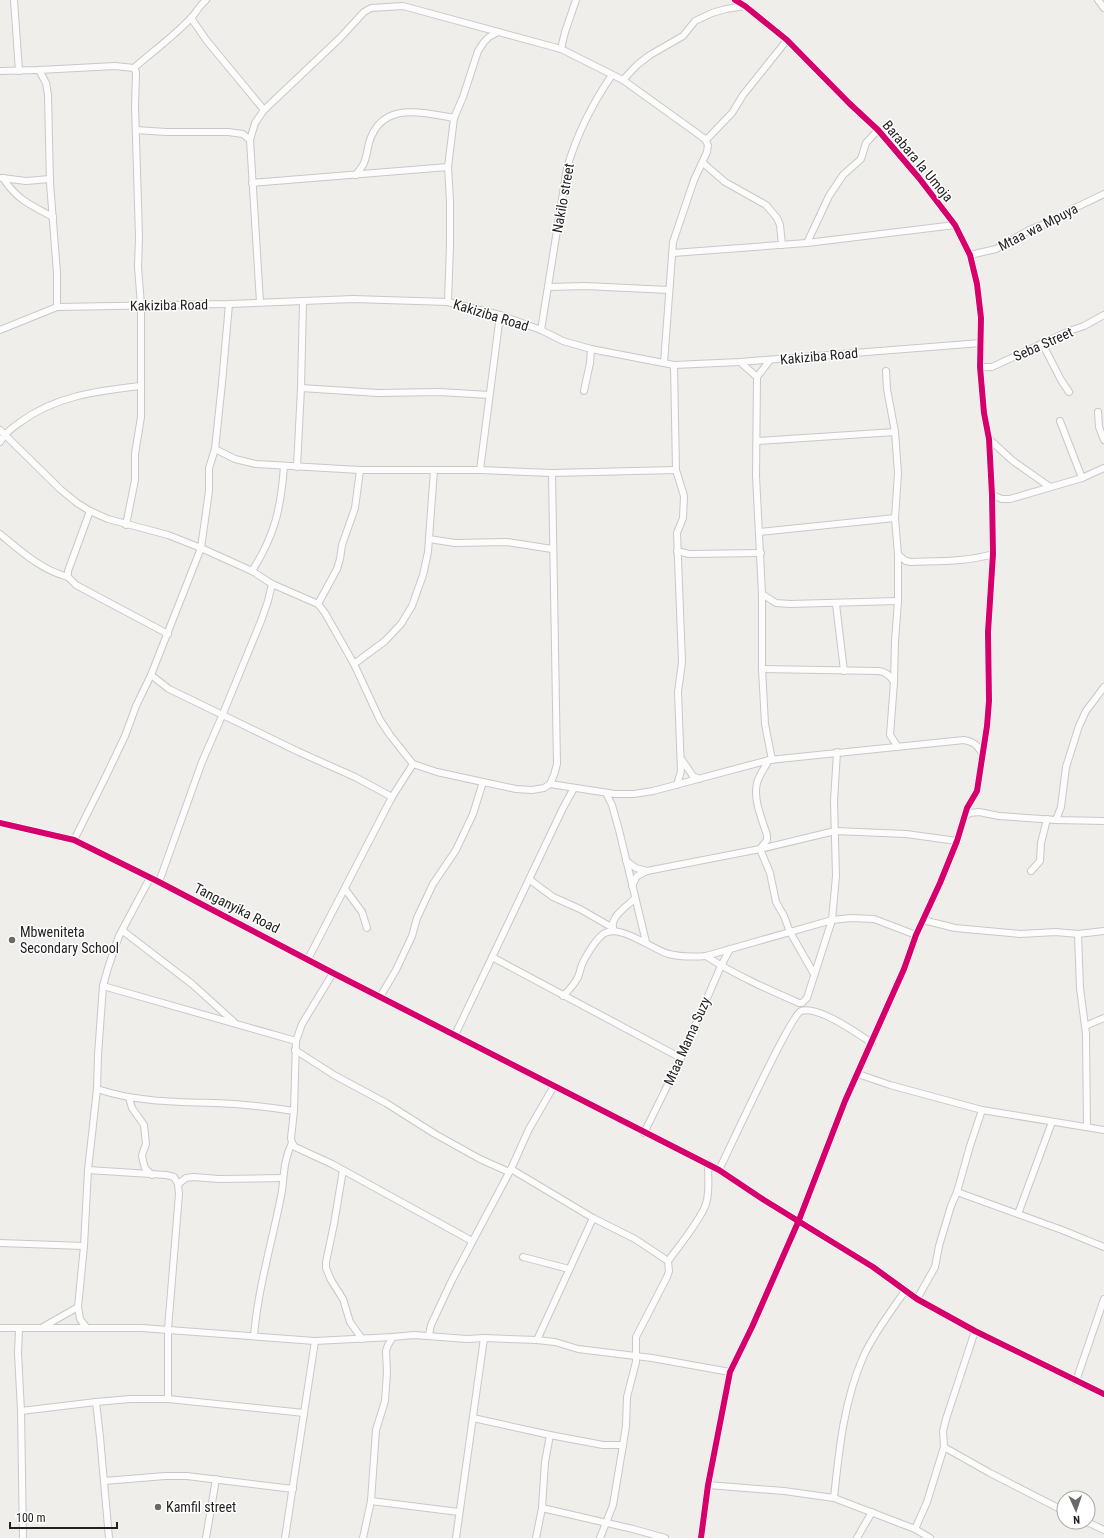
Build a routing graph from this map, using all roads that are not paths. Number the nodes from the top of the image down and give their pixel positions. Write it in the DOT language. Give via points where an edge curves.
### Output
graph roads {
  1 [pos="14,0"];
  2 [pos="206,0"];
  3 [pos="576,0"];
  4 [pos="735,0"];
  5 [pos="1098,0"];
  6 [pos="199,2"];
  7 [pos="404,3"];
  8 [pos="745,6"];
  9 [pos="1104,8"];
  10 [pos="191,18"];
  11 [pos="498,32"];
  12 [pos="787,40"];
  13 [pos="561,49"];
  14 [pos="134,68"];
  15 [pos="39,70"];
  16 [pos="0,71"];
  17 [pos="19,71"];
  18 [pos="612,75"];
  19 [pos="623,80"];
  20 [pos="264,110"];
  21 [pos="454,118"];
  22 [pos="136,130"];
  23 [pos="878,130"];
  24 [pos="250,140"];
  25 [pos="706,140"];
  26 [pos="702,164"];
  27 [pos="448,168"];
  28 [pos="356,174"];
  29 [pos="2,178"];
  30 [pos="50,179"];
  31 [pos="252,183"];
  32 [pos="1104,194"];
  33 [pos="53,217"];
  34 [pos="955,225"];
  35 [pos="807,243"];
  36 [pos="782,245"];
  37 [pos="673,253"];
  38 [pos="970,255"];
  39 [pos="549,287"];
  40 [pos="669,290"];
  41 [pos="260,302"];
  42 [pos="303,302"];
  43 [pos="448,302"];
  44 [pos="229,304"];
  45 [pos="141,305"];
  46 [pos="57,307"];
  47 [pos="500,315"];
  48 [pos="1104,315"];
  49 [pos="0,330"];
  50 [pos="541,330"];
  51 [pos="981,343"];
  52 [pos="1042,344"];
  53 [pos="590,349"];
  54 [pos="770,360"];
  55 [pos="740,362"];
  56 [pos="664,363"];
  57 [pos="674,365"];
  58 [pos="980,367"];
  59 [pos="886,371"];
  60 [pos="758,377"];
  61 [pos="140,386"];
  62 [pos="301,388"];
  63 [pos="584,391"];
  64 [pos="1069,392"];
  65 [pos="489,395"];
  66 [pos="1098,412"];
  67 [pos="1060,421"];
  68 [pos="3,432"];
  69 [pos="895,432"];
  70 [pos="989,439"];
  71 [pos="1104,440"];
  72 [pos="0,442"];
  73 [pos="757,442"];
  74 [pos="214,449"];
  75 [pos="284,466"];
  76 [pos="297,467"];
  77 [pos="1104,468"];
  78 [pos="360,470"];
  79 [pos="434,470"];
  80 [pos="480,470"];
  81 [pos="676,470"];
  82 [pos="552,473"];
  83 [pos="1082,478"];
  84 [pos="1050,486"];
  85 [pos="992,495"];
  86 [pos="90,511"];
  87 [pos="896,518"];
  88 [pos="126,525"];
  89 [pos="760,532"];
  90 [pos="0,534"];
  91 [pos="429,539"];
  92 [pos="201,548"];
  93 [pos="552,549"];
  94 [pos="677,550"];
  95 [pos="761,553"];
  96 [pos="992,554"];
  97 [pos="898,555"];
  98 [pos="252,571"];
  99 [pos="68,577"];
  100 [pos="272,584"];
  101 [pos="762,594"];
  102 [pos="898,600"];
  103 [pos="318,604"];
  104 [pos="836,604"];
  105 [pos="168,634"];
  106 [pos="354,664"];
  107 [pos="762,670"];
  108 [pos="844,671"];
  109 [pos="151,675"];
  110 [pos="894,682"];
  111 [pos="1104,687"];
  112 [pos="222,716"];
  113 [pos="890,735"];
  114 [pos="898,747"];
  115 [pos="883,749"];
  116 [pos="837,752"];
  117 [pos="982,753"];
  118 [pos="681,760"];
  119 [pos="771,760"];
  120 [pos="413,764"];
  121 [pos="699,779"];
  122 [pos="483,782"];
  123 [pos="550,784"];
  124 [pos="677,785"];
  125 [pos="574,788"];
  126 [pos="606,793"];
  127 [pos="392,797"];
  128 [pos="972,800"];
  129 [pos="979,812"];
  130 [pos="964,816"];
  131 [pos="1047,819"];
  132 [pos="1056,820"];
  133 [pos="1104,821"];
  134 [pos="0,823"];
  135 [pos="835,831"];
  136 [pos="74,840"];
  137 [pos="957,841"];
  138 [pos="760,849"];
  139 [pos="626,861"];
  140 [pos="647,871"];
  141 [pos="1031,871"];
  142 [pos="150,878"];
  143 [pos="530,880"];
  144 [pos="159,882"];
  145 [pos="632,886"];
  146 [pos="345,889"];
  147 [pos="634,899"];
  148 [pos="832,920"];
  149 [pos="923,920"];
  150 [pos="367,928"];
  151 [pos="614,930"];
  152 [pos="1104,931"];
  153 [pos="123,932"];
  154 [pos="790,932"];
  155 [pos="1078,934"];
  156 [pos="916,935"];
  157 [pos="646,942"];
  158 [pos="730,949"];
  159 [pos="706,956"];
  160 [pos="492,957"];
  161 [pos="308,959"];
  162 [pos="721,966"];
  163 [pos="333,973"];
  164 [pos="814,974"];
  165 [pos="104,986"];
  166 [pos="563,996"];
  167 [pos="380,997"];
  168 [pos="1104,1018"];
  169 [pos="237,1024"];
  170 [pos="1086,1026"];
  171 [pos="455,1035"];
  172 [pos="296,1041"];
  173 [pos="872,1043"];
  174 [pos="295,1050"];
  175 [pos="681,1058"];
  176 [pos="858,1074"];
  177 [pos="554,1086"];
  178 [pos="97,1090"];
  179 [pos="129,1098"];
  180 [pos="982,1110"];
  181 [pos="294,1111"];
  182 [pos="1052,1122"];
  183 [pos="1087,1127"];
  184 [pos="1104,1130"];
  185 [pos="644,1132"];
  186 [pos="292,1143"];
  187 [pos="708,1164"];
  188 [pos="88,1170"];
  189 [pos="343,1170"];
  190 [pos="510,1170"];
  191 [pos="719,1170"];
  192 [pos="152,1175"];
  193 [pos="283,1178"];
  194 [pos="178,1184"];
  195 [pos="957,1192"];
  196 [pos="1018,1214"];
  197 [pos="593,1218"];
  198 [pos="798,1220"];
  199 [pos="472,1241"];
  200 [pos="0,1243"];
  201 [pos="84,1246"];
  202 [pos="1104,1248"];
  203 [pos="523,1257"];
  204 [pos="668,1261"];
  205 [pos="569,1269"];
  206 [pos="905,1291"];
  207 [pos="917,1299"];
  208 [pos="1104,1300"];
  209 [pos="78,1307"];
  210 [pos="86,1327"];
  211 [pos="0,1328"];
  212 [pos="39,1328"];
  213 [pos="19,1329"];
  214 [pos="168,1329"];
  215 [pos="975,1331"];
  216 [pos="429,1335"];
  217 [pos="254,1336"];
  218 [pos="393,1337"];
  219 [pos="484,1338"];
  220 [pos="362,1339"];
  221 [pos="537,1340"];
  222 [pos="315,1341"];
  223 [pos="636,1356"];
  224 [pos="730,1372"];
  225 [pos="1076,1381"];
  226 [pos="1104,1394"];
  227 [pos="168,1399"];
  228 [pos="96,1402"];
  229 [pos="21,1411"];
  230 [pos="304,1413"];
  231 [pos="473,1418"];
  232 [pos="550,1435"];
  233 [pos="623,1445"];
  234 [pos="944,1447"];
  235 [pos="216,1479"];
  236 [pos="104,1481"];
  237 [pos="708,1485"];
  238 [pos="293,1488"];
  239 [pos="834,1498"];
  240 [pos="371,1501"];
  241 [pos="1056,1507"];
  242 [pos="542,1508"];
  243 [pos="459,1512"];
  244 [pos="872,1512"];
  245 [pos="607,1523"];
  246 [pos="915,1529"];
  247 [pos="23,1538"];
  248 [pos="109,1538"];
  249 [pos="206,1538"];
  250 [pos="285,1538"];
  251 [pos="363,1538"];
  252 [pos="456,1538"];
  253 [pos="536,1538"];
  254 [pos="600,1538"];
  255 [pos="665,1538"];
  256 [pos="701,1538"];
  257 [pos="857,1538"];
  258 [pos="930,1538"];
  1 -- 17 [label="street"];
  2 -- 6 [label="street"];
  3 -- 13 [label="street"];
  4 -- 8 [label="street, Barabara la Umoja"];
  5 -- 9 [label="street"];
  6 -- 10 [label="street"];
  7 -- 11 [label="street"];
  7 -- 20 [label="street" via="371,8 364,12"];
  8 -- 12 [label="street, Barabara la Umoja"];
  8 -- 19 [label="street" via="712,13 695,21 683,36 650,55"];
  10 -- 14 [label="street"];
  10 -- 20 [label="street"];
  11 -- 13 [label="street"];
  11 -- 21 [label="street" via="489,37 478,51"];
  12 -- 23 [label="street, Barabara la Umoja"];
  12 -- 25 [label="street" via="743,95 732,113"];
  13 -- 18 [label="street"];
  14 -- 15 [label="street" via="115,66"];
  14 -- 22 [label="street" via="137,77"];
  15 -- 17 [label="street"];
  15 -- 30 [label="street" via="48,94"];
  16 -- 17 [label="street"];
  18 -- 19 [label="street"];
  18 -- 39 [label="street, Nakilo street" via="583,123 573,146 567,168"];
  19 -- 25 [label="street"];
  20 -- 24 [label="street" via="255,123"];
  21 -- 27 [label="street"];
  21 -- 28 [label="street" via="406,111 390,116 379,124 371,136 364,164"];
  22 -- 24 [label="street" via="228,132 243,134"];
  22 -- 45 [label="street"];
  23 -- 34 [label="street, Barabara la Umoja"];
  23 -- 35 [label="street" via="866,143 861,159 843,175 829,196"];
  24 -- 31 [label="street"];
  25 -- 26 [label="street" via="707,152"];
  26 -- 36 [label="street" via="725,182 766,205 780,224"];
  26 -- 37 [label="street" via="673,242"];
  27 -- 28 [label="street"];
  27 -- 43 [label="street"];
  28 -- 31 [label="street"];
  29 -- 30 [label="street" via="26,182"];
  29 -- 33 [label="street" via="18,198"];
  30 -- 33 [label="street"];
  31 -- 41 [label="street"];
  32 -- 38 [label="street, Mtaa wa Mpuya" via="996,249"];
  33 -- 46 [label="street"];
  34 -- 35 [label="street"];
  34 -- 38 [label="street, Barabara la Umoja"];
  35 -- 36 [label="street"];
  36 -- 37 [label="street"];
  37 -- 40 [label="street"];
  38 -- 51 [label="street, Barabara la Umoja" via="977,284"];
  39 -- 40 [label="street"];
  39 -- 50 [label="street, Nakilo street"];
  40 -- 56 [label="street"];
  41 -- 42 [label="street, Kakiziba Road"];
  41 -- 44 [label="street, Kakiziba Road"];
  42 -- 43 [label="street, Kakiziba Road" via="353,299"];
  42 -- 62 [label="street"];
  43 -- 47 [label="street, Kakiziba Road"];
  44 -- 45 [label="street, Kakiziba Road"];
  44 -- 74 [label="street"];
  45 -- 46 [label="street, Kakiziba Road"];
  45 -- 61 [label="street"];
  46 -- 49 [label="street, Kakiziba Road"];
  47 -- 50 [label="street, Kakiziba Road"];
  47 -- 65 [label="street"];
  48 -- 52 [label="street, Seba Street"];
  50 -- 53 [label="street, Kakiziba Road" via="563,341"];
  51 -- 54 [label="street, Kakiziba Road"];
  51 -- 58 [label="street, Barabara la Umoja"];
  52 -- 58 [label="street, Seba Street" via="992,367"];
  52 -- 64 [label="street"];
  53 -- 56 [label="street, Kakiziba Road"];
  53 -- 63 [label="street"];
  54 -- 55 [label="street, Kakiziba Road"];
  54 -- 60 [label="street"];
  55 -- 57 [label="street, Kakiziba Road"];
  55 -- 60 [label="street"];
  56 -- 57 [label="street, Kakiziba Road"];
  57 -- 81 [label="street"];
  58 -- 70 [label="street, Barabara la Umoja"];
  59 -- 69 [label="street"];
  60 -- 73 [label="street"];
  61 -- 68 [label="street" via="69,397 38,410"];
  61 -- 88 [label="street" via="135,480"];
  62 -- 65 [label="street"];
  62 -- 76 [label="street"];
  65 -- 80 [label="street"];
  66 -- 71 [label="street"];
  67 -- 83 [label="street"];
  68 -- 72 [label="street"];
  68 -- 86 [label="street" via="60,489"];
  69 -- 73 [label="street"];
  69 -- 87 [label="street" via="898,473"];
  70 -- 84 [label="street" via="1013,461"];
  70 -- 85 [label="street, Barabara la Umoja"];
  73 -- 89 [label="street" via="756,476"];
  74 -- 75 [label="street" via="235,459"];
  74 -- 92 [label="street" via="209,468 209,491"];
  75 -- 76 [label="street"];
  75 -- 98 [label="street" via="281,501 274,527"];
  76 -- 78 [label="street"];
  77 -- 83 [label="street"];
  78 -- 79 [label="street"];
  78 -- 103 [label="street" via="355,508 337,569"];
  79 -- 80 [label="street"];
  79 -- 91 [label="street"];
  80 -- 82 [label="street"];
  81 -- 82 [label="street"];
  81 -- 94 [label="street" via="684,496 683,518 677,533"];
  82 -- 93 [label="street"];
  83 -- 84 [label="street"];
  84 -- 85 [label="street" via="1010,499"];
  85 -- 96 [label="street, Barabara la Umoja"];
  86 -- 88 [label="street"];
  86 -- 99 [label="street"];
  87 -- 89 [label="street"];
  87 -- 97 [label="street"];
  88 -- 92 [label="street"];
  89 -- 95 [label="street"];
  90 -- 99 [label="street" via="29,558 49,570"];
  91 -- 93 [label="street" via="455,543 507,542"];
  91 -- 106 [label="street" via="423,575 412,606 402,624 385,641"];
  92 -- 98 [label="street"];
  92 -- 105 [label="street"];
  93 -- 123 [label="street" via="557,764"];
  94 -- 95 [label="street" via="689,554"];
  94 -- 118 [label="street" via="682,662 678,692"];
  95 -- 101 [label="street"];
  96 -- 97 [label="street" via="961,560 911,562"];
  96 -- 117 [label="street, Barabara la Umoja" via="988,632 989,701"];
  97 -- 102 [label="street"];
  98 -- 100 [label="street"];
  99 -- 105 [label="street" via="76,585"];
  100 -- 103 [label="street"];
  100 -- 112 [label="street" via="268,601"];
  101 -- 104 [label="street" via="776,603"];
  101 -- 107 [label="street"];
  102 -- 104 [label="street"];
  102 -- 110 [label="street"];
  103 -- 106 [label="street"];
  104 -- 108 [label="street"];
  105 -- 109 [label="street"];
  106 -- 120 [label="street" via="380,720"];
  107 -- 108 [label="street"];
  107 -- 119 [label="street" via="765,724"];
  108 -- 110 [label="street" via="885,672"];
  109 -- 112 [label="street" via="169,689"];
  109 -- 136 [label="street" via="125,736"];
  110 -- 113 [label="street"];
  111 -- 132 [label="street" via="1086,711 1079,726 1066,767"];
  112 -- 127 [label="street" via="355,776"];
  112 -- 144 [label="street" via="202,762"];
  113 -- 114 [label="street"];
  113 -- 115 [label="street"];
  114 -- 115 [label="street"];
  114 -- 117 [label="street" via="964,740 972,741"];
  115 -- 116 [label="street"];
  116 -- 119 [label="street"];
  116 -- 135 [label="street"];
  117 -- 128 [label="street, Barabara la Umoja" via="979,784"];
  118 -- 121 [label="street" via="693,776"];
  118 -- 124 [label="street"];
  119 -- 121 [label="street"];
  119 -- 138 [label="street" via="757,782 757,802 768,835"];
  120 -- 122 [label="street"];
  120 -- 127 [label="street"];
  121 -- 124 [label="street"];
  122 -- 123 [label="street" via="532,790"];
  122 -- 167 [label="street" via="473,814 456,850 432,884 412,936"];
  123 -- 125 [label="street"];
  124 -- 126 [label="street" via="634,794"];
  125 -- 126 [label="street"];
  125 -- 143 [label="street"];
  126 -- 139 [label="street" via="612,805"];
  127 -- 146 [label="street"];
  128 -- 129 [label="street"];
  128 -- 130 [label="street, Barabara la Umoja"];
  129 -- 130 [label="street"];
  129 -- 131 [label="street"];
  130 -- 137 [label="street, Barabara la Umoja"];
  131 -- 132 [label="street"];
  131 -- 141 [label="street" via="1041,842 1040,861"];
  132 -- 133 [label="street"];
  134 -- 136 [label="street, Tanganyika Road"];
  135 -- 137 [label="street" via="906,834"];
  135 -- 138 [label="street"];
  135 -- 148 [label="street" via="836,876"];
  136 -- 142 [label="street, Tanganyika Road"];
  137 -- 149 [label="street, Barabara la Umoja"];
  138 -- 140 [label="street"];
  138 -- 154 [label="street" via="770,872 776,902"];
  139 -- 140 [label="street" via="636,868"];
  139 -- 145 [label="street"];
  140 -- 145 [label="street" via="638,876"];
  142 -- 144 [label="street, Tanganyika Road"];
  142 -- 153 [label="street"];
  143 -- 151 [label="street" via="553,898 580,909"];
  143 -- 160 [label="street"];
  144 -- 161 [label="street, Tanganyika Road"];
  145 -- 147 [label="street"];
  146 -- 150 [label="street" via="362,912"];
  146 -- 161 [label="street"];
  147 -- 151 [label="street" via="622,909 613,922"];
  147 -- 157 [label="street"];
  148 -- 154 [label="street"];
  148 -- 156 [label="street" via="874,919"];
  148 -- 164 [label="street"];
  149 -- 155 [label="street" via="955,928 1020,934"];
  149 -- 156 [label="street, Barabara la Umoja"];
  151 -- 157 [label="street"];
  151 -- 166 [label="street" via="600,936 584,962 577,980"];
  152 -- 155 [label="street"];
  153 -- 165 [label="street" via="114,948"];
  153 -- 169 [label="street" via="192,984"];
  154 -- 158 [label="street"];
  154 -- 164 [label="street"];
  155 -- 170 [label="street" via="1080,988"];
  156 -- 173 [label="street, Barabara la Umoja"];
  157 -- 159 [label="street" via="657,950 669,954"];
  158 -- 159 [label="street"];
  158 -- 162 [label="street, Mtaa Mama Suzy"];
  159 -- 162 [label="street"];
  160 -- 166 [label="street"];
  160 -- 171 [label="street"];
  161 -- 163 [label="street, Tanganyika Road"];
  162 -- 164 [label="street" via="799,1003 807,998"];
  162 -- 175 [label="street, Mtaa Mama Suzy"];
  163 -- 167 [label="street, Tanganyika Road"];
  163 -- 172 [label="street" via="309,1012"];
  165 -- 169 [label="street"];
  165 -- 178 [label="street"];
  166 -- 175 [label="street"];
  167 -- 171 [label="street, Tanganyika Road"];
  168 -- 170 [label="street"];
  169 -- 172 [label="street"];
  170 -- 183 [label="street"];
  171 -- 177 [label="street, Tanganyika Road"];
  172 -- 174 [label="street"];
  173 -- 176 [label="street, Barabara la Umoja"];
  173 -- 191 [label="street" via="843,1024 817,1012 808,1010 797,1015 782,1039"];
  174 -- 181 [label="street"];
  174 -- 190 [label="street" via="435,1134 480,1159"];
  175 -- 185 [label="street, Mtaa Mama Suzy"];
  176 -- 180 [label="street"];
  176 -- 198 [label="street, Barabara la Umoja"];
  177 -- 185 [label="street, Tanganyika Road"];
  177 -- 190 [label="street" via="529,1129"];
  178 -- 179 [label="street"];
  178 -- 188 [label="street"];
  179 -- 181 [label="street" via="168,1103 262,1106"];
  179 -- 192 [label="street" via="132,1108 144,1125 144,1168"];
  180 -- 182 [label="street"];
  180 -- 195 [label="street"];
  181 -- 186 [label="street"];
  182 -- 183 [label="street"];
  182 -- 196 [label="street"];
  183 -- 184 [label="street"];
  185 -- 187 [label="street, Tanganyika Road"];
  186 -- 189 [label="street" via="299,1149"];
  186 -- 193 [label="street" via="285,1162"];
  187 -- 191 [label="street, Tanganyika Road"];
  187 -- 204 [label="street" via="706,1203 702,1213"];
  188 -- 192 [label="street"];
  188 -- 201 [label="street"];
  189 -- 199 [label="street"];
  189 -- 220 [label="street" via="326,1268 330,1280 343,1299 350,1322"];
  190 -- 197 [label="street"];
  190 -- 199 [label="street"];
  191 -- 198 [label="street, Tanganyika Road"];
  192 -- 194 [label="street" via="174,1177"];
  193 -- 194 [label="street" via="192,1177"];
  193 -- 217 [label="street" via="256,1313"];
  194 -- 214 [label="street" via="180,1194"];
  195 -- 196 [label="street"];
  195 -- 207 [label="street" via="939,1246 935,1267"];
  196 -- 202 [label="street"];
  197 -- 204 [label="street" via="635,1239"];
  197 -- 205 [label="street"];
  198 -- 206 [label="street, Tanganyika Road" via="873,1267"];
  198 -- 224 [label="street, Barabara la Umoja"];
  199 -- 216 [label="street" via="431,1325"];
  200 -- 201 [label="street"];
  201 -- 209 [label="street"];
  203 -- 205 [label="street"];
  204 -- 223 [label="street" via="667,1277 636,1337"];
  205 -- 221 [label="street"];
  206 -- 207 [label="street, Tanganyika Road"];
  206 -- 239 [label="street" via="876,1333 854,1380 846,1406"];
  207 -- 215 [label="street, Tanganyika Road"];
  208 -- 225 [label="street"];
  209 -- 210 [label="street" via="80,1319"];
  209 -- 212 [label="street"];
  210 -- 212 [label="street"];
  210 -- 214 [label="street"];
  211 -- 213 [label="street"];
  212 -- 213 [label="street"];
  213 -- 229 [label="street"];
  214 -- 217 [label="street"];
  214 -- 227 [label="street"];
  215 -- 225 [label="street, Tanganyika Road"];
  215 -- 234 [label="street" via="946,1419 943,1431"];
  216 -- 218 [label="street"];
  216 -- 219 [label="street" via="467,1340"];
  217 -- 222 [label="street"];
  218 -- 220 [label="street"];
  218 -- 240 [label="street" via="386,1351 387,1388 376,1430"];
  219 -- 221 [label="street"];
  219 -- 231 [label="street"];
  220 -- 222 [label="street"];
  221 -- 223 [label="street" via="578,1349"];
  222 -- 230 [label="street"];
  223 -- 224 [label="street"];
  223 -- 233 [label="street" via="627,1397"];
  224 -- 237 [label="street, Barabara la Umoja"];
  225 -- 226 [label="street, Tanganyika Road"];
  227 -- 228 [label="street"];
  227 -- 230 [label="street"];
  228 -- 229 [label="street"];
  228 -- 236 [label="street"];
  229 -- 247 [label="street"];
  230 -- 238 [label="street"];
  231 -- 232 [label="street"];
  231 -- 243 [label="street"];
  232 -- 233 [label="street" via="603,1445"];
  232 -- 242 [label="street" via="545,1462"];
  233 -- 245 [label="street"];
  234 -- 241 [label="street"];
  234 -- 246 [label="street"];
  235 -- 236 [label="street" via="166,1476"];
  235 -- 238 [label="street"];
  235 -- 249 [label="street"];
  236 -- 248 [label="street"];
  237 -- 239 [label="street"];
  237 -- 256 [label="street, Barabara la Umoja"];
  238 -- 250 [label="street"];
  239 -- 244 [label="street"];
  240 -- 243 [label="street"];
  240 -- 251 [label="street"];
  242 -- 245 [label="street"];
  242 -- 253 [label="street"];
  243 -- 252 [label="street"];
  244 -- 246 [label="street"];
  244 -- 257 [label="street"];
  245 -- 254 [label="street"];
  245 -- 255 [label="street"];
  246 -- 258 [label="street"];
}
